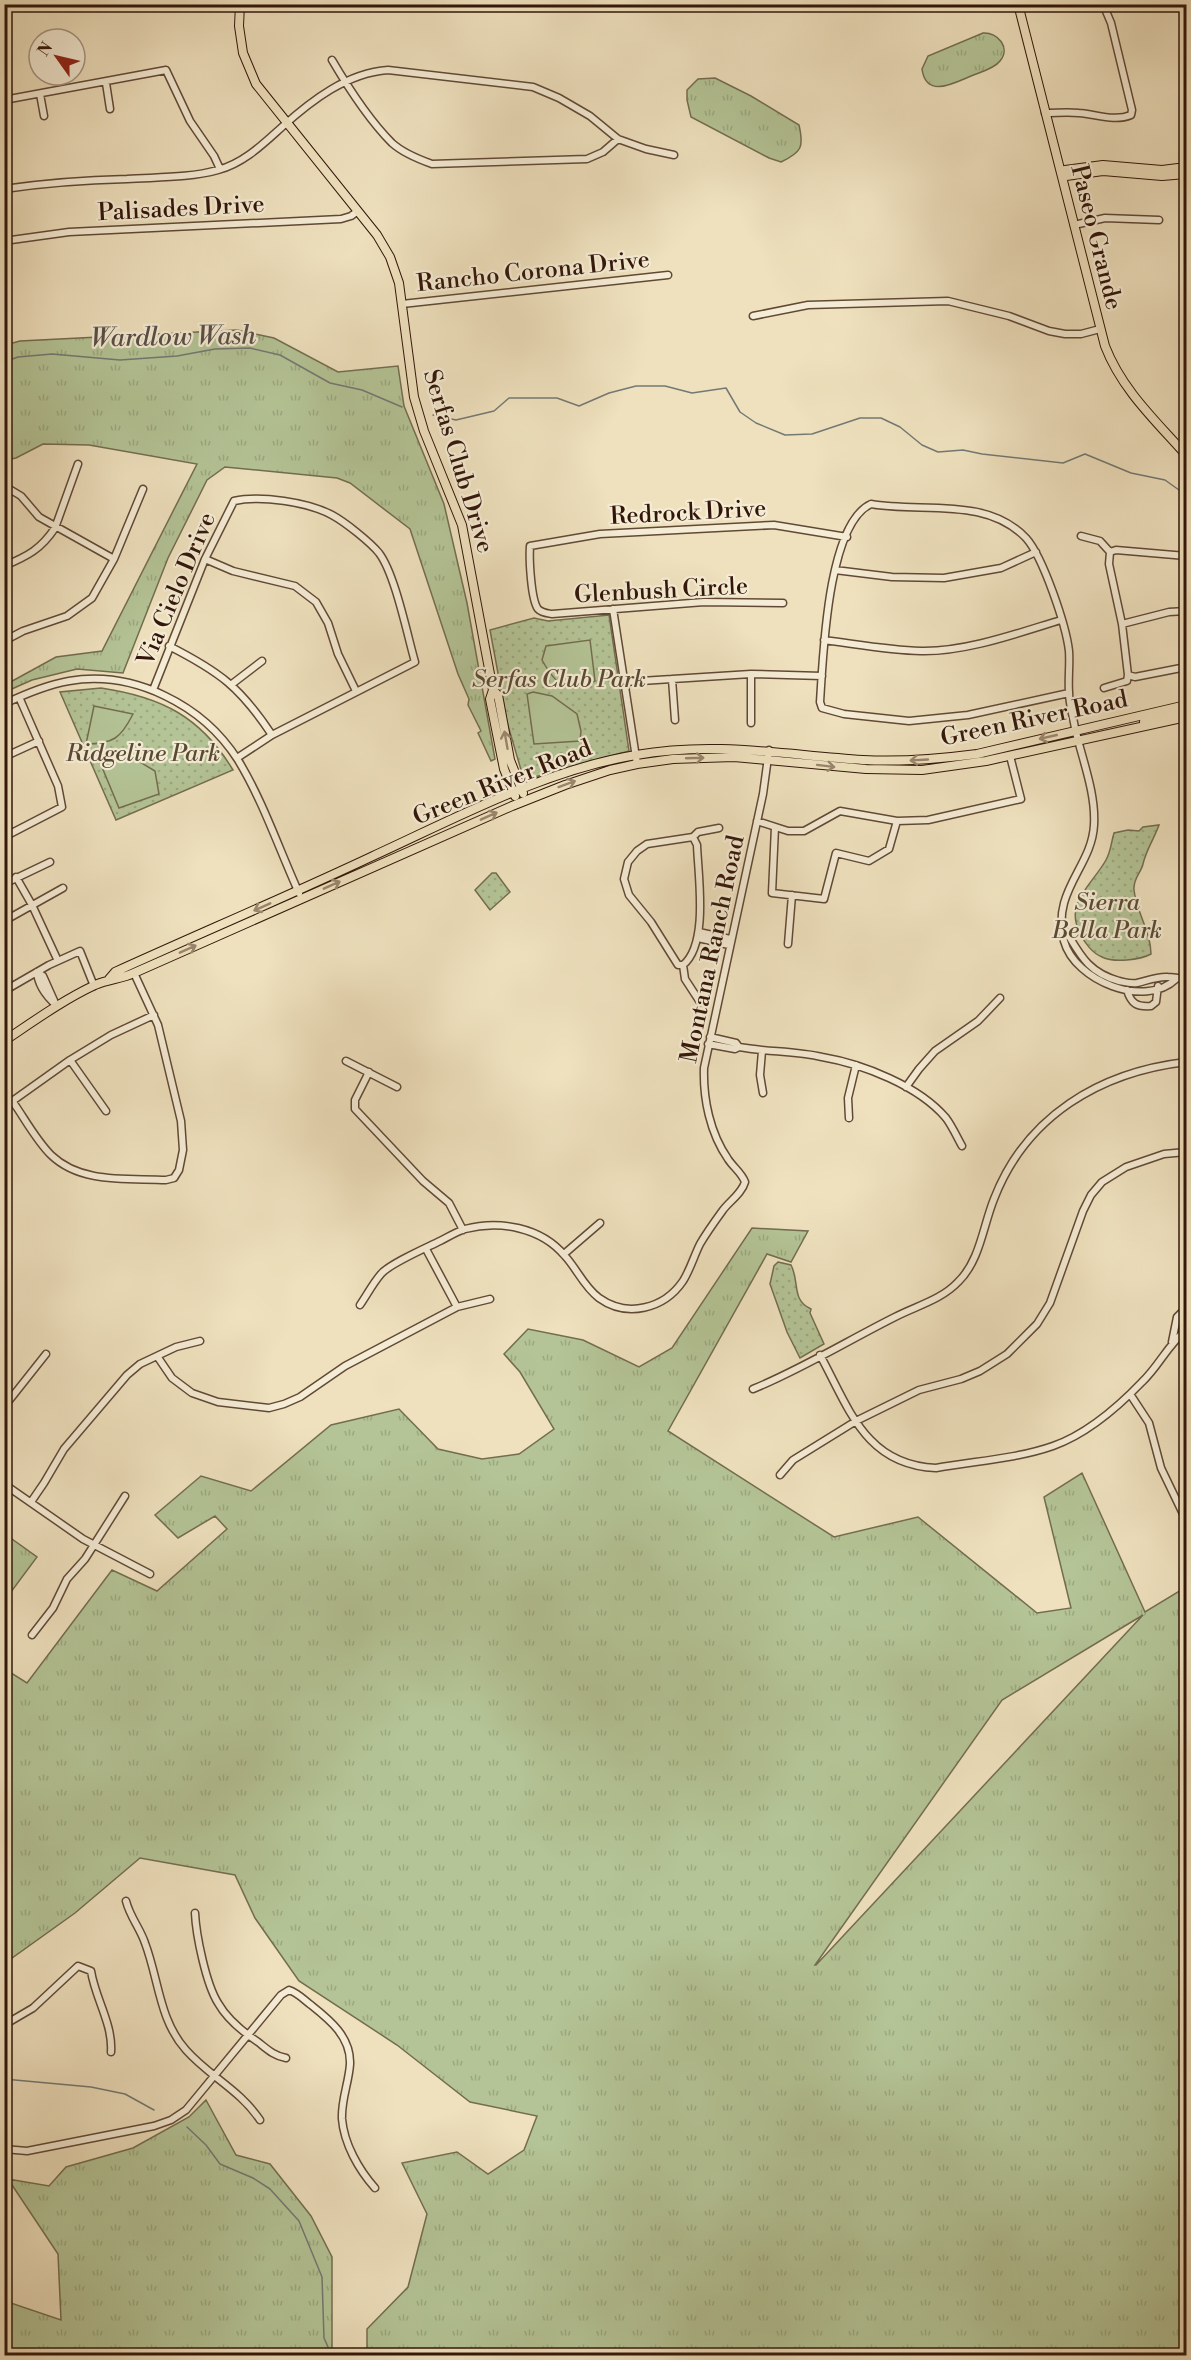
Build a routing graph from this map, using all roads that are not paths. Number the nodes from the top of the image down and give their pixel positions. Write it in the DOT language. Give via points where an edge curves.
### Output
graph roads {
  1 [pos="240,4"];
  2 [pos="1018,4"];
  3 [pos="1104,4"];
  4 [pos="1185,4"];
  5 [pos="1186,9"];
  6 [pos="332,60"];
  7 [pos="345,81"];
  8 [pos="106,83"];
  9 [pos="40,94"];
  10 [pos="4,100"];
  11 [pos="111,109"];
  12 [pos="1046,113"];
  13 [pos="44,116"];
  14 [pos="286,123"];
  15 [pos="618,139"];
  16 [pos="674,155"];
  17 [pos="1186,167"];
  18 [pos="220,169"];
  19 [pos="1062,174"];
  20 [pos="1186,174"];
  21 [pos="4,189"];
  22 [pos="358,211"];
  23 [pos="1159,220"];
  24 [pos="1074,225"];
  25 [pos="4,241"];
  26 [pos="668,275"];
  27 [pos="402,304"];
  28 [pos="753,316"];
  29 [pos="1100,329"];
  30 [pos="1186,455"];
  31 [pos="78,464"];
  32 [pos="143,489"];
  33 [pos="8,491"];
  34 [pos="56,528"];
  35 [pos="1081,536"];
  36 [pos="847,537"];
  37 [pos="1036,552"];
  38 [pos="1110,552"];
  39 [pos="1186,556"];
  40 [pos="114,559"];
  41 [pos="205,559"];
  42 [pos="4,566"];
  43 [pos="835,570"];
  44 [pos="783,603"];
  45 [pos="613,609"];
  46 [pos="541,612"];
  47 [pos="1186,612"];
  48 [pos="1061,620"];
  49 [pos="1122,624"];
  50 [pos="824,640"];
  51 [pos="4,641"];
  52 [pos="169,646"];
  53 [pos="262,661"];
  54 [pos="1186,667"];
  55 [pos="751,675"];
  56 [pos="1128,675"];
  57 [pos="822,676"];
  58 [pos="1186,676"];
  59 [pos="672,679"];
  60 [pos="625,682"];
  61 [pos="232,684"];
  62 [pos="1104,688"];
  63 [pos="153,690"];
  64 [pos="356,691"];
  65 [pos="1069,693"];
  66 [pos="19,697"];
  67 [pos="4,704"];
  68 [pos="1186,705"];
  69 [pos="1186,711"];
  70 [pos="1186,717"];
  71 [pos="675,720"];
  72 [pos="751,723"];
  73 [pos="1076,730"];
  74 [pos="1129,730"];
  75 [pos="272,735"];
  76 [pos="1078,740"];
  77 [pos="39,741"];
  78 [pos="769,750"];
  79 [pos="635,755"];
  80 [pos="1010,756"];
  81 [pos="4,758"];
  82 [pos="237,758"];
  83 [pos="768,760"];
  84 [pos="637,764"];
  85 [pos="518,792"];
  86 [pos="522,801"];
  87 [pos="757,821"];
  88 [pos="897,821"];
  89 [pos="775,827"];
  90 [pos="719,828"];
  91 [pos="4,837"];
  92 [pos="693,837"];
  93 [pos="50,862"];
  94 [pos="16,877"];
  95 [pos="4,884"];
  96 [pos="63,888"];
  97 [pos="298,891"];
  98 [pos="792,895"];
  99 [pos="302,899"];
  100 [pos="32,905"];
  101 [pos="4,921"];
  102 [pos="218,926"];
  103 [pos="1063,927"];
  104 [pos="698,935"];
  105 [pos="215,938"];
  106 [pos="730,942"];
  107 [pos="788,944"];
  108 [pos="143,959"];
  109 [pos="58,961"];
  110 [pos="683,965"];
  111 [pos="37,972"];
  112 [pos="134,973"];
  113 [pos="1186,978"];
  114 [pos="109,979"];
  115 [pos="1155,980"];
  116 [pos="1176,980"];
  117 [pos="94,986"];
  118 [pos="1159,988"];
  119 [pos="1127,990"];
  120 [pos="4,991"];
  121 [pos="1000,998"];
  122 [pos="700,1002"];
  123 [pos="56,1005"];
  124 [pos="154,1015"];
  125 [pos="709,1040"];
  126 [pos="4,1041"];
  127 [pos="762,1051"];
  128 [pos="70,1060"];
  129 [pos="346,1061"];
  130 [pos="1186,1062"];
  131 [pos="856,1065"];
  132 [pos="369,1072"];
  133 [pos="397,1087"];
  134 [pos="906,1087"];
  135 [pos="763,1094"];
  136 [pos="13,1102"];
  137 [pos="4,1107"];
  138 [pos="106,1111"];
  139 [pos="849,1118"];
  140 [pos="962,1146"];
  141 [pos="1186,1152"];
  142 [pos="600,1223"];
  143 [pos="463,1230"];
  144 [pos="426,1249"];
  145 [pos="564,1254"];
  146 [pos="490,1299"];
  147 [pos="360,1305"];
  148 [pos="457,1307"];
  149 [pos="1186,1308"];
  150 [pos="1186,1330"];
  151 [pos="200,1341"];
  152 [pos="1172,1343"];
  153 [pos="46,1354"];
  154 [pos="820,1355"];
  155 [pos="157,1356"];
  156 [pos="753,1389"];
  157 [pos="1130,1394"];
  158 [pos="4,1407"];
  159 [pos="856,1421"];
  160 [pos="780,1475"];
  161 [pos="4,1484"];
  162 [pos="125,1496"];
  163 [pos="31,1502"];
  164 [pos="1186,1520"];
  165 [pos="94,1545"];
  166 [pos="150,1574"];
  167 [pos="32,1635"];
  168 [pos="126,1901"];
  169 [pos="195,1913"];
  170 [pos="4,2025"];
  171 [pos="249,2036"];
  172 [pos="111,2052"];
  173 [pos="286,2058"];
  174 [pos="216,2076"];
  175 [pos="260,2120"];
  176 [pos="4,2149"];
  177 [pos="375,2188"];
  1 -- 14 [label="main road, Serfas Club Drive" via="240,37 249,69"];
  2 -- 12 [label="main road, Paseo Grande"];
  3 -- 12 [label="street" via="1131,115"];
  4 -- 5 [label="street"];
  6 -- 7 [label="street"];
  7 -- 14 [label="street"];
  7 -- 15 [label="street" via="388,70 533,87 590,116"];
  7 -- 15 [label="street" via="393,144 432,164 587,159"];
  8 -- 9 [label="street"];
  8 -- 11 [label="street"];
  8 -- 18 [label="street" via="166,70 190,121"];
  9 -- 10 [label="street"];
  9 -- 13 [label="street"];
  12 -- 19 [label="main road, Paseo Grande"];
  14 -- 18 [label="street" via="251,154"];
  14 -- 22 [label="main road, Serfas Club Drive"];
  15 -- 16 [label="street"];
  17 -- 19 [label="main road" via="1162,170 1093,165 1067,169"];
  18 -- 21 [label="street" via="189,176 43,183"];
  19 -- 20 [label="main road"];
  19 -- 24 [label="main road, Paseo Grande"];
  22 -- 25 [label="street, Palisades Drive" via="340,219 69,232"];
  22 -- 27 [label="main road, Serfas Club Drive" via="387,251"];
  23 -- 24 [label="street" via="1105,218"];
  24 -- 29 [label="main road, Paseo Grande"];
  26 -- 27 [label="street, Rancho Corona Drive"];
  27 -- 85 [label="main road, Serfas Club Drive" via="414,397 462,525 493,690 498,695"];
  28 -- 29 [label="street" via="808,305 948,302 1065,334"];
  29 -- 30 [label="main road, Paseo Grande" via="1119,378"];
  31 -- 34 [label="street"];
  32 -- 40 [label="street"];
  33 -- 34 [label="street" via="21,496 39,517"];
  34 -- 40 [label="street"];
  34 -- 42 [label="street" via="42,546"];
  35 -- 38 [label="street" via="1100,542"];
  36 -- 37 [label="street" via="859,513 871,504 943,506 1008,524"];
  36 -- 43 [label="street"];
  36 -- 46 [label="street, Redrock Drive" via="774,525 600,534 530,546 536,606"];
  37 -- 43 [label="street" via="1001,568 944,578 892,578"];
  37 -- 48 [label="street"];
  38 -- 39 [label="street"];
  38 -- 49 [label="street" via="1108,564"];
  40 -- 51 [label="street" via="92,598 67,616"];
  41 -- 52 [label="street, Via Cielo Drive"];
  41 -- 64 [label="street" via="233,571 294,586 316,602"];
  41 -- 64 [label="street, Via Cielo Drive" via="234,501 248,498 308,506 333,515 359,535 379,553 391,577 415,662"];
  43 -- 50 [label="street"];
  44 -- 45 [label="street, Glenbush Circle" via="704,602"];
  45 -- 46 [label="street, Glenbush Circle"];
  45 -- 60 [label="street"];
  47 -- 49 [label="street" via="1169,612"];
  48 -- 50 [label="street" via="968,645 923,651"];
  48 -- 65 [label="street" via="1069,651"];
  49 -- 56 [label="street"];
  50 -- 57 [label="street"];
  52 -- 61 [label="street"];
  52 -- 63 [label="street, Via Cielo Drive"];
  53 -- 61 [label="street"];
  54 -- 56 [label="street" via="1136,677"];
  54 -- 58 [label="street"];
  55 -- 57 [label="street"];
  55 -- 59 [label="street"];
  55 -- 72 [label="street"];
  56 -- 62 [label="street" via="1126,681"];
  57 -- 65 [label="street" via="822,708 909,721 968,715"];
  59 -- 60 [label="street"];
  59 -- 71 [label="street"];
  60 -- 79 [label="street"];
  61 -- 75 [label="street"];
  63 -- 66 [label="street" via="85,680"];
  63 -- 82 [label="street" via="208,724"];
  64 -- 75 [label="street"];
  65 -- 73 [label="street"];
  66 -- 67 [label="street"];
  66 -- 77 [label="street"];
  68 -- 73 [label="main road, Green River Road"];
  69 -- 74 [label="main road"];
  70 -- 74 [label="main road, Green River Road"];
  73 -- 76 [label="street"];
  73 -- 78 [label="main road, Green River Road, one-way" via="977,754 916,760 863,760"];
  74 -- 76 [label="main road, Green River Road"];
  75 -- 82 [label="street"];
  76 -- 80 [label="main road, Green River Road"];
  76 -- 103 [label="street" via="1094,825 1092,842 1067,893"];
  77 -- 81 [label="street"];
  77 -- 91 [label="street" via="58,786 62,807"];
  78 -- 79 [label="main road, Green River Road" via="702,748"];
  78 -- 83 [label="street, Montana Ranch Road"];
  79 -- 84 [label="street"];
  79 -- 85 [label="main road, Green River Road" via="582,767"];
  83 -- 80 [label="main road, Green River Road, one-way" via="866,770 922,770"];
  80 -- 88 [label="street" via="1021,799 928,820"];
  82 -- 97 [label="street"];
  84 -- 83 [label="main road, Green River Road, one-way" via="695,758"];
  83 -- 87 [label="street, Montana Ranch Road"];
  86 -- 84 [label="main road, Green River Road, one-way" via="596,774"];
  85 -- 86 [label="main road, Serfas Club Drive"];
  85 -- 97 [label="main road, Green River Road"];
  99 -- 86 [label="main road, Green River Road, one-way"];
  87 -- 89 [label="street"];
  87 -- 106 [label="street, Montana Ranch Road"];
  88 -- 89 [label="street" via="840,811 804,831"];
  88 -- 98 [label="street" via="889,849 869,861 836,853 824,899"];
  89 -- 98 [label="street" via="772,893"];
  90 -- 92 [label="street" via="698,832"];
  92 -- 104 [label="street" via="698,845"];
  92 -- 110 [label="street" via="647,844 628,862 624,879 629,895 678,965"];
  93 -- 94 [label="street"];
  94 -- 95 [label="street"];
  94 -- 100 [label="street"];
  96 -- 100 [label="street"];
  97 -- 99 [label="street"];
  97 -- 102 [label="main road, Green River Road, one-way"];
  98 -- 107 [label="street"];
  99 -- 105 [label="main road, Green River Road"];
  100 -- 101 [label="street"];
  100 -- 109 [label="street"];
  102 -- 105 [label="main road"];
  102 -- 108 [label="main road, Green River Road"];
  103 -- 115 [label="street" via="1082,958 1107,978 1137,983"];
  103 -- 119 [label="street" via="1064,941 1084,970 1101,982"];
  104 -- 106 [label="street"];
  104 -- 110 [label="street" via="691,957"];
  112 -- 105 [label="main road, Green River Road, one-way"];
  106 -- 125 [label="street, Montana Ranch Road"];
  108 -- 112 [label="main road"];
  108 -- 114 [label="main road, Green River Road"];
  109 -- 111 [label="street"];
  109 -- 117 [label="street" via="80,951"];
  110 -- 122 [label="street" via="685,979"];
  111 -- 120 [label="street"];
  111 -- 123 [label="street" via="43,976"];
  112 -- 114 [label="main road, Green River Road" via="118,980"];
  112 -- 124 [label="street"];
  113 -- 116 [label="street"];
  114 -- 117 [label="main road, Green River Road"];
  115 -- 116 [label="street" via="1169,976"];
  115 -- 118 [label="street"];
  116 -- 118 [label="street"];
  117 -- 123 [label="main road, Green River Road"];
  118 -- 119 [label="street" via="1149,992"];
  118 -- 119 [label="street" via="1156,1002 1142,1007 1134,1004"];
  121 -- 134 [label="street" via="978,1021 935,1051"];
  123 -- 126 [label="main road, Green River Road"];
  124 -- 128 [label="street"];
  124 -- 136 [label="street" via="183,1133 183,1150 174,1178 99,1177 66,1166 45,1149"];
  125 -- 127 [label="street" via="735,1049"];
  125 -- 145 [label="street, Montana Ranch Road" via="704,1077 706,1104 718,1141 745,1182 705,1236 684,1279 664,1301 625,1309 599,1298"];
  127 -- 131 [label="street" via="823,1057"];
  127 -- 135 [label="street"];
  128 -- 136 [label="street"];
  128 -- 138 [label="street"];
  129 -- 132 [label="street"];
  130 -- 154 [label="street" via="1151,1068 1097,1088 1052,1116 1030,1136 1007,1170 970,1268 960,1281 946,1293"];
  131 -- 134 [label="street"];
  131 -- 139 [label="street" via="849,1091"];
  132 -- 133 [label="street"];
  132 -- 143 [label="street" via="355,1109 444,1198"];
  134 -- 140 [label="street" via="946,1118"];
  136 -- 137 [label="street"];
  141 -- 159 [label="street" via="1145,1160 1113,1173 1102,1182 1083,1211 1050,1303 1037,1324 1007,1354 980,1371 919,1390"];
  142 -- 145 [label="street"];
  143 -- 144 [label="street"];
  143 -- 145 [label="street" via="501,1225 523,1229 542,1237"];
  144 -- 147 [label="street" via="382,1273"];
  144 -- 148 [label="street"];
  146 -- 148 [label="street"];
  148 -- 155 [label="street" via="345,1366 300,1397 269,1407 218,1402 192,1393 172,1378"];
  149 -- 152 [label="street" via="1177,1317"];
  150 -- 152 [label="street"];
  151 -- 155 [label="street"];
  152 -- 157 [label="street"];
  153 -- 158 [label="street"];
  154 -- 156 [label="street"];
  154 -- 159 [label="street"];
  155 -- 163 [label="street" via="127,1375 64,1449"];
  157 -- 159 [label="street" via="1083,1432 1054,1446 936,1468 912,1466 887,1454 874,1446"];
  157 -- 164 [label="street" via="1149,1423 1161,1468"];
  159 -- 160 [label="street" via="793,1461"];
  161 -- 163 [label="street"];
  162 -- 165 [label="street"];
  163 -- 165 [label="street"];
  165 -- 166 [label="street"];
  165 -- 167 [label="street"];
  168 -- 174 [label="street" via="145,1943 168,2022 187,2051"];
  169 -- 171 [label="street" via="214,1996 227,2016"];
  170 -- 172 [label="street" via="33,2008 78,1966 86,1967 91,1971 112,2040"];
  171 -- 173 [label="street" via="277,2057"];
  171 -- 174 [label="street"];
  171 -- 177 [label="street" via="289,1990 341,2033 349,2049 350,2063 342,2119 362,2173"];
  174 -- 175 [label="street" via="248,2102"];
  174 -- 176 [label="street" via="186,2110 154,2126 27,2151"];
}
